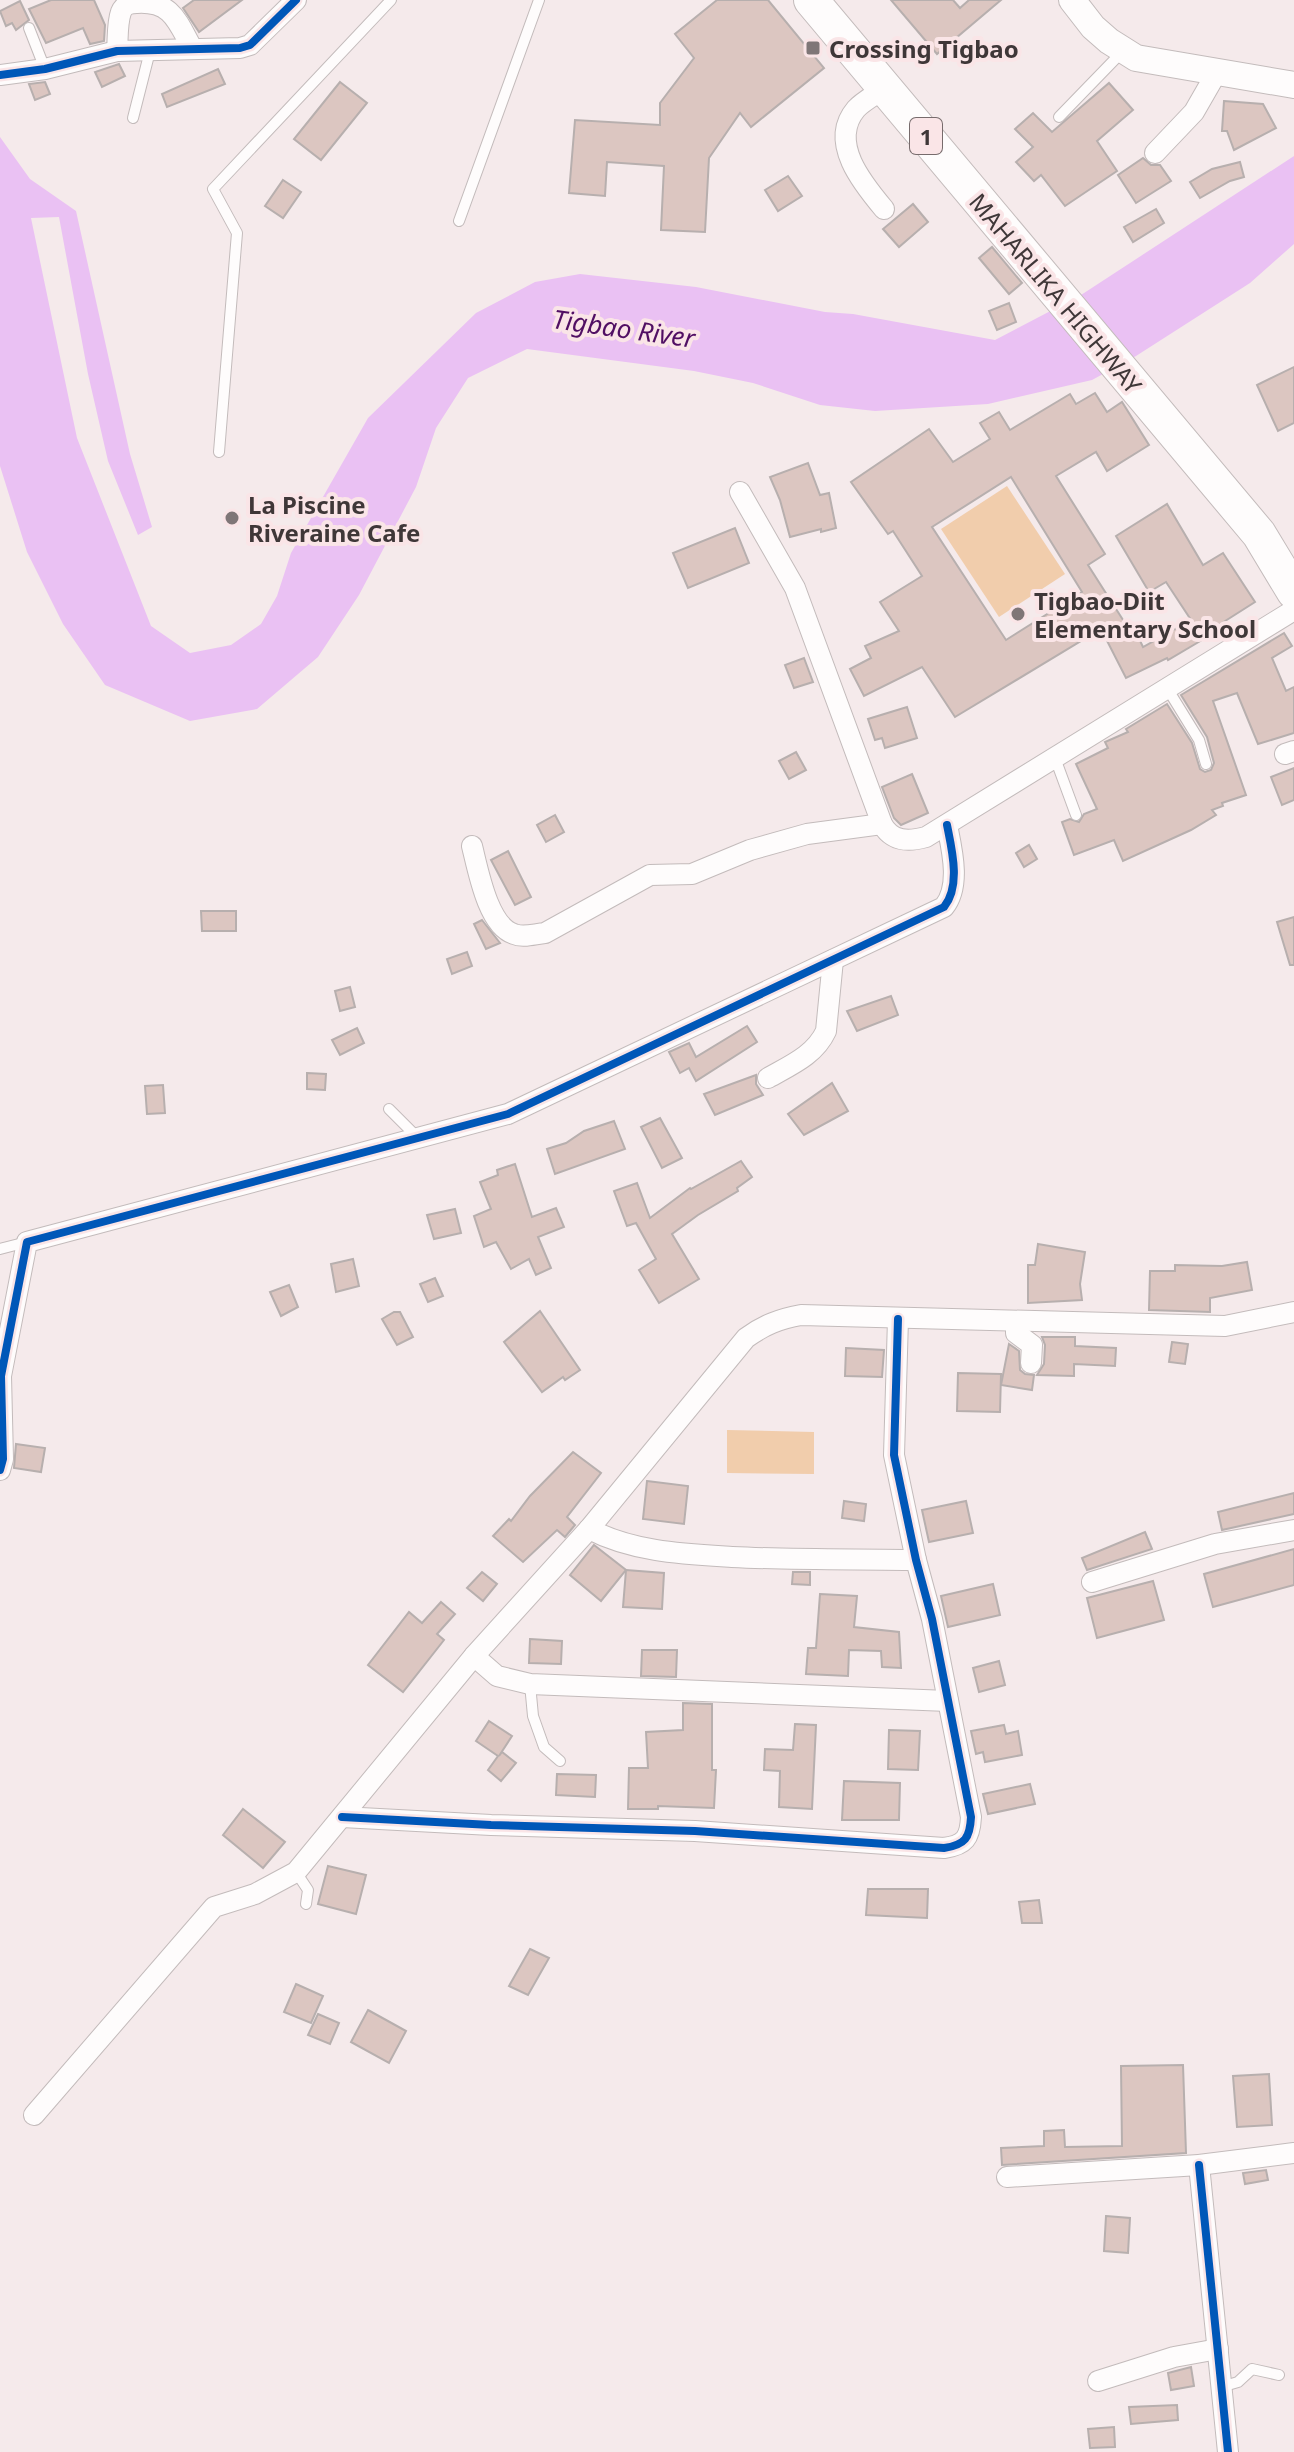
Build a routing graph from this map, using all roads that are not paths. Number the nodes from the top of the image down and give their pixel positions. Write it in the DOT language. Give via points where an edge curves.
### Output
graph roads {
  1 [pos="296,0"];
  2 [pos="391,0"];
  3 [pos="539,0"];
  4 [pos="811,0"];
  5 [pos="1072,0"];
  6 [pos="149,1"];
  7 [pos="272,8"];
  8 [pos="29,28"];
  9 [pos="192,48"];
  10 [pos="117,51"];
  11 [pos="150,51"];
  12 [pos="1123,51"];
  13 [pos="45,69"];
  14 [pos="1217,72"];
  15 [pos="0,75"];
  16 [pos="1294,85"];
  17 [pos="886,87"];
  18 [pos="1059,117"];
  19 [pos="133,118"];
  20 [pos="1155,153"];
  21 [pos="884,209"];
  22 [pos="459,221"];
  23 [pos="219,452"];
  24 [pos="740,492"];
  25 [pos="1294,592"];
  26 [pos="1294,610"];
  27 [pos="1167,688"];
  28 [pos="1055,758"];
  29 [pos="1206,764"];
  30 [pos="1076,815"];
  31 [pos="882,824"];
  32 [pos="947,825"];
  33 [pos="472,846"];
  34 [pos="833,960"];
  35 [pos="768,1078"];
  36 [pos="389,1109"];
  37 [pos="416,1136"];
  38 [pos="27,1242"];
  39 [pos="0,1249"];
  40 [pos="1294,1312"];
  41 [pos="898,1319"];
  42 [pos="1016,1321"];
  43 [pos="1031,1363"];
  44 [pos="0,1470"];
  45 [pos="589,1529"];
  46 [pos="1294,1530"];
  47 [pos="916,1560"];
  48 [pos="1092,1582"];
  49 [pos="474,1656"];
  50 [pos="530,1684"];
  51 [pos="948,1701"];
  52 [pos="560,1761"];
  53 [pos="342,1817"];
  54 [pos="296,1872"];
  55 [pos="306,1904"];
  56 [pos="34,2115"];
  57 [pos="1294,2153"];
  58 [pos="1199,2165"];
  59 [pos="1007,2177"];
  60 [pos="1218,2349"];
  61 [pos="1279,2375"];
  62 [pos="1098,2381"];
  63 [pos="1221,2387"];
  64 [pos="1228,2452"];
  1 -- 7 [label="street"];
  2 -- 23 [label="lane" via="213,189 237,233"];
  3 -- 22 [label="lane"];
  4 -- 17 [label="highway, MAHARLIKA HIGHWAY / 1"];
  5 -- 12 [label="main road" via="1093,27"];
  6 -- 9 [label="street" via="171,12"];
  6 -- 10 [label="street" via="126,5"];
  7 -- 9 [label="street" via="250,45"];
  8 -- 13 [label="lane"];
  9 -- 11 [label="street"];
  10 -- 11 [label="street"];
  10 -- 13 [label="street"];
  11 -- 19 [label="lane"];
  12 -- 14 [label="main road" via="1149,61"];
  12 -- 18 [label="lane"];
  13 -- 15 [label="street"];
  14 -- 16 [label="main road"];
  14 -- 20 [label="street" via="1194,112"];
  17 -- 21 [label="street" via="856,110 846,146 864,185"];
  17 -- 25 [label="highway, MAHARLIKA HIGHWAY / 1" via="1259,534"];
  24 -- 31 [label="street" via="795,588"];
  26 -- 27 [label="street"];
  27 -- 28 [label="street"];
  27 -- 29 [label="lane" via="1199,740"];
  28 -- 30 [label="lane"];
  28 -- 32 [label="street"];
  31 -- 32 [label="street" via="897,839 911,841"];
  31 -- 33 [label="street" via="807,834 692,874 650,875 545,933 518,936 495,919"];
  32 -- 34 [label="street" via="953,880 947,904"];
  34 -- 35 [label="street" via="822,1040 804,1058"];
  34 -- 37 [label="street" via="508,1114"];
  36 -- 37 [label="lane"];
  37 -- 38 [label="street"];
  38 -- 39 [label="lane"];
  38 -- 44 [label="street" via="1,1376"];
  40 -- 42 [label="street" via="1225,1326"];
  41 -- 42 [label="street"];
  41 -- 45 [label="street" via="801,1315 763,1326 733,1353"];
  41 -- 47 [label="street" via="894,1455"];
  42 -- 43 [label="street" via="1016,1333 1032,1345"];
  45 -- 47 [label="street" via="667,1553"];
  45 -- 49 [label="street"];
  46 -- 48 [label="street" via="1215,1544"];
  47 -- 51 [label="street"];
  49 -- 50 [label="street" via="497,1676"];
  49 -- 53 [label="street"];
  50 -- 51 [label="street"];
  50 -- 52 [label="lane" via="533,1716 544,1747"];
  51 -- 53 [label="street" via="971,1817 968,1838 957,1846"];
  53 -- 54 [label="street"];
  54 -- 55 [label="lane" via="308,1890"];
  54 -- 56 [label="street" via="255,1894 214,1907"];
  57 -- 58 [label="street"];
  58 -- 59 [label="street"];
  58 -- 60 [label="street"];
  60 -- 62 [label="street"];
  60 -- 63 [label="street"];
  61 -- 63 [label="lane" via="1252,2369 1238,2382"];
  63 -- 64 [label="street"];
}
